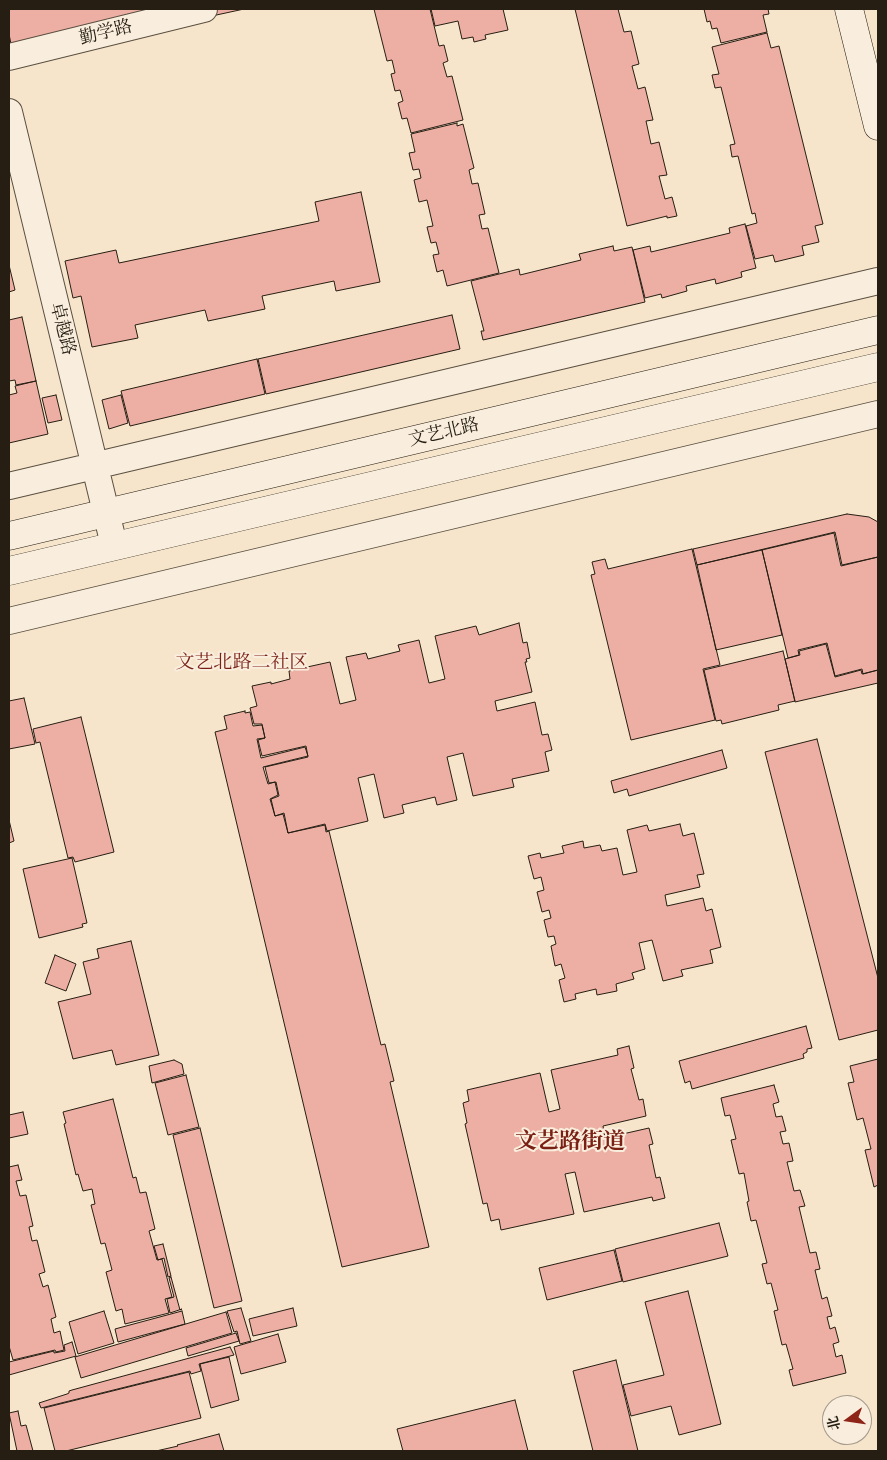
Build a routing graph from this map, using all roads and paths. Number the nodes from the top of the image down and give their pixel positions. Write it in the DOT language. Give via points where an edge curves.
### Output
graph roads {
  1 [pos="204,9"];
  2 [pos="849,9"];
  3 [pos="9,57"];
  4 [pos="9,112"];
  5 [pos="878,126"];
  6 [pos="878,281"];
  7 [pos="878,330"];
  8 [pos="878,367"];
  9 [pos="878,414"];
  10 [pos="96,466"];
  11 [pos="9,486"];
  12 [pos="107,513"];
  13 [pos="9,536"];
  14 [pos="114,546"];
  15 [pos="9,571"];
  16 [pos="9,621"];
  1 -- 3 [label="street, 勤学路"];
  2 -- 5 [label="main road"];
  4 -- 10 [label="street, 卓越路"];
  6 -- 10 [label="street"];
  7 -- 12 [label="main road, 文艺北路"];
  8 -- 14 [label="main road, 文艺北路"];
  9 -- 16 [label="street"];
  10 -- 11 [label="street"];
  10 -- 12 [label="street, 卓越路"];
  12 -- 13 [label="main road, 文艺北路"];
  12 -- 14 [label="street, 卓越路"];
  14 -- 15 [label="main road, 文艺北路"];
}
